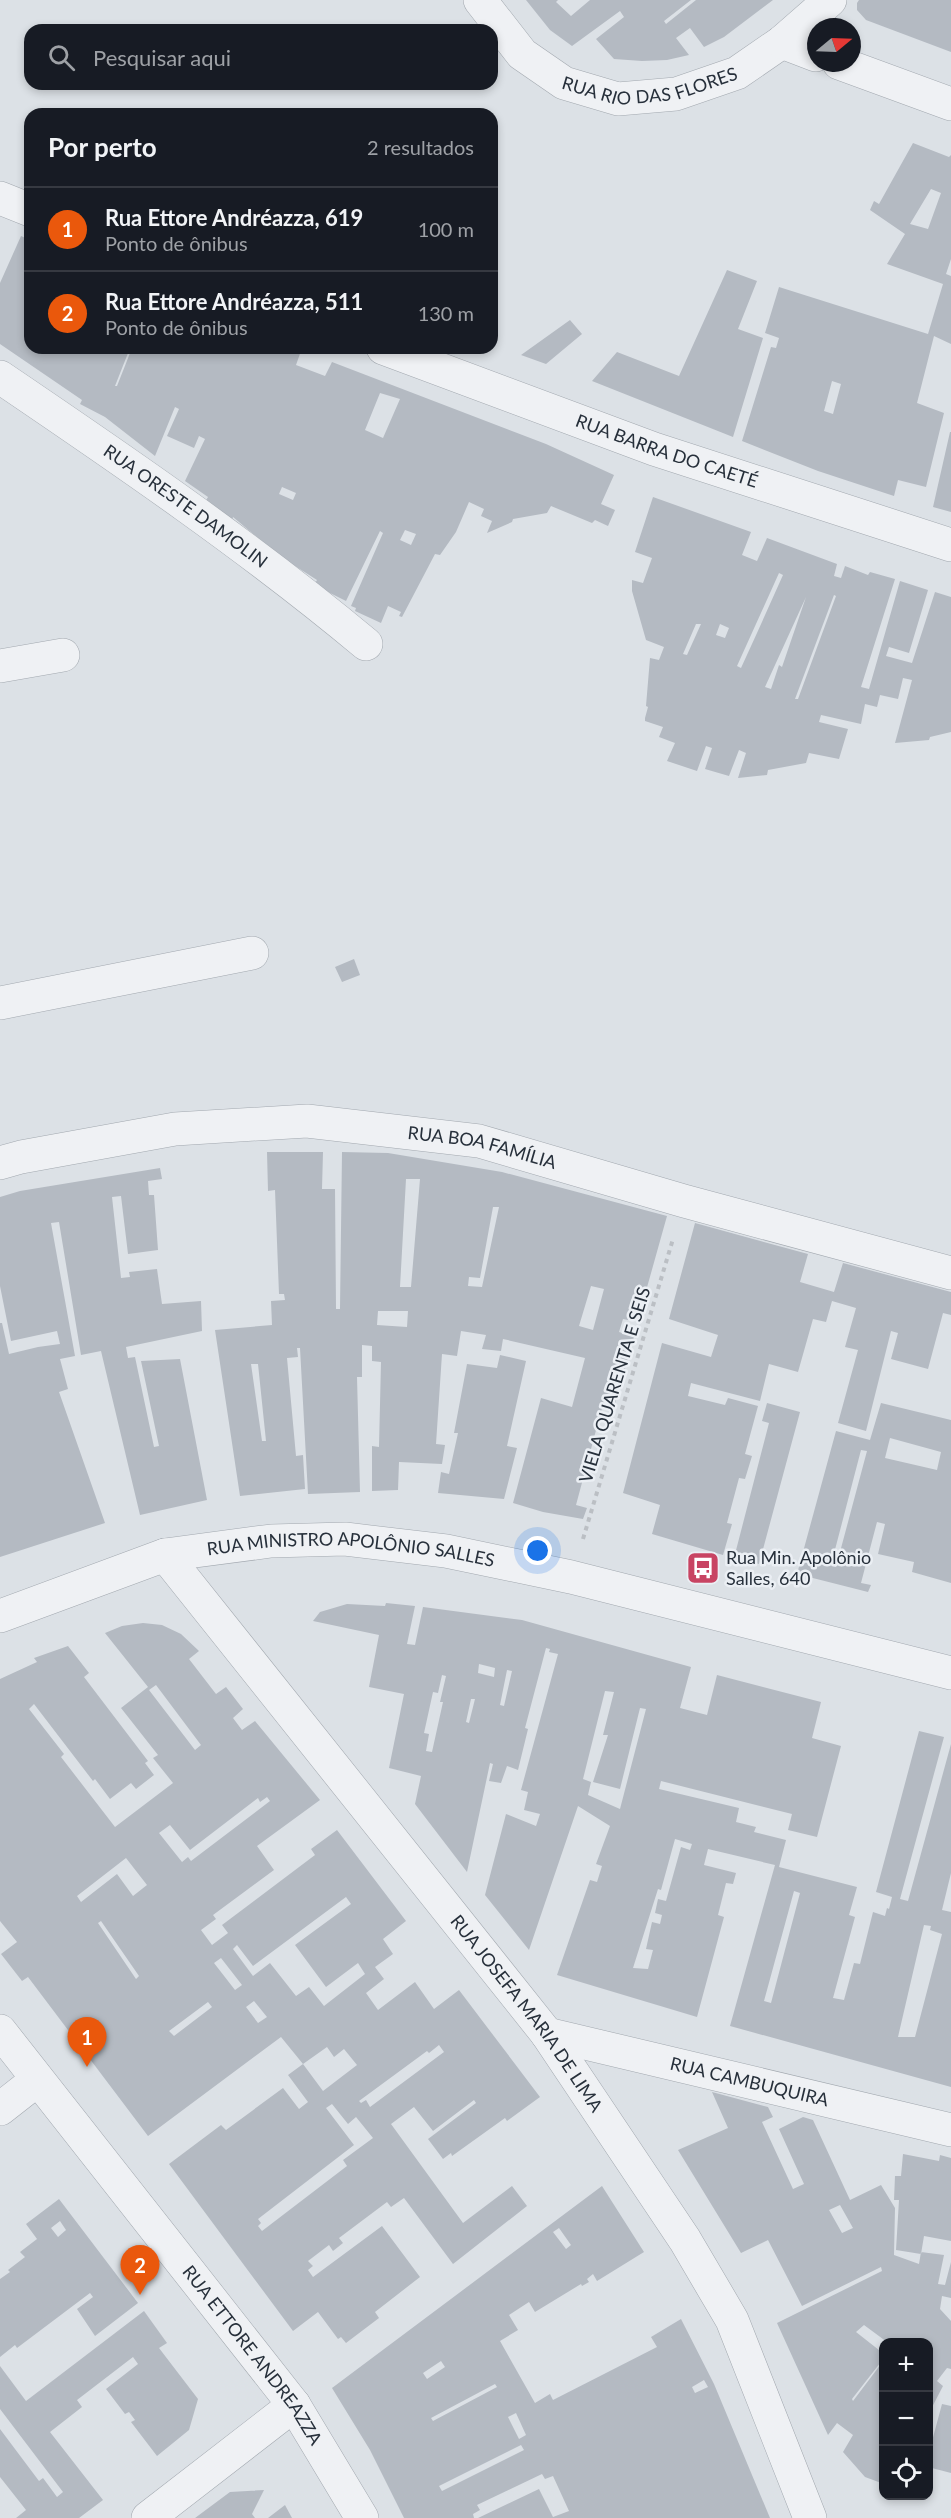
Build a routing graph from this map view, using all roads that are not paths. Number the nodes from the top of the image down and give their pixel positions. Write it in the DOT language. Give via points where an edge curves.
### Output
graph roads {
  1 [pos="480,0"];
  2 [pos="830,0"];
  3 [pos="782,42"];
  4 [pos="807,52"];
  5 [pos="861,71"];
  6 [pos="951,105"];
  7 [pos="0,198"];
  8 [pos="24,208"];
  9 [pos="399,354"];
  10 [pos="0,377"];
  11 [pos="951,545"];
  12 [pos="366,644"];
  13 [pos="63,655"];
  14 [pos="0,666"];
  15 [pos="252,953"];
  16 [pos="0,1004"];
  17 [pos="0,1163"];
  18 [pos="951,1273"];
  19 [pos="165,1555"];
  20 [pos="0,1616"];
  21 [pos="951,1673"];
  22 [pos="0,2031"];
  23 [pos="548,2034"];
  24 [pos="37,2080"];
  25 [pos="0,2109"];
  26 [pos="951,2130"];
  27 [pos="294,2405"];
  28 [pos="148,2518"];
  29 [pos="362,2518"];
  30 [pos="810,2518"];
  1 -- 3 [label="street, RUA RIO DAS FLORES" via="522,54 564,83 618,99 676,94 737,73"];
  2 -- 3 [label="street, RUA RIO DAS FLORES"];
  3 -- 4 [label="street"];
  5 -- 6 [label="street"];
  7 -- 8 [label="street"];
  9 -- 11 [label="street, RUA BARRA DO CAETÉ" via="654,449"];
  10 -- 12 [label="street, RUA ORESTE DAMOLIN" via="317,603"];
  13 -- 14 [label="street"];
  15 -- 16 [label="street"];
  17 -- 18 [label="street, RUA BOA FAMÍLIA" via="174,1129 307,1121 479,1141"];
  19 -- 20 [label="street, RUA MINISTRO APOLÔNIO SALLES"];
  19 -- 21 [label="street, RUA MINISTRO APOLÔNIO SALLES" via="271,1540 345,1539 446,1551 571,1577"];
  19 -- 23 [label="street, RUA JOSEFA MARIA DE LIMA"];
  22 -- 24 [label="street, RUA ETTORE ANDREAZZA"];
  23 -- 26 [label="street, RUA CAMBUQUIRA"];
  23 -- 30 [label="street, RUA JOSEFA MARIA DE LIMA" via="685,2240 732,2320"];
  24 -- 25 [label="street"];
  24 -- 27 [label="street, RUA ETTORE ANDREAZZA"];
  27 -- 28 [label="street"];
  27 -- 29 [label="street, RUA ETTORE ANDREAZZA"];
}
